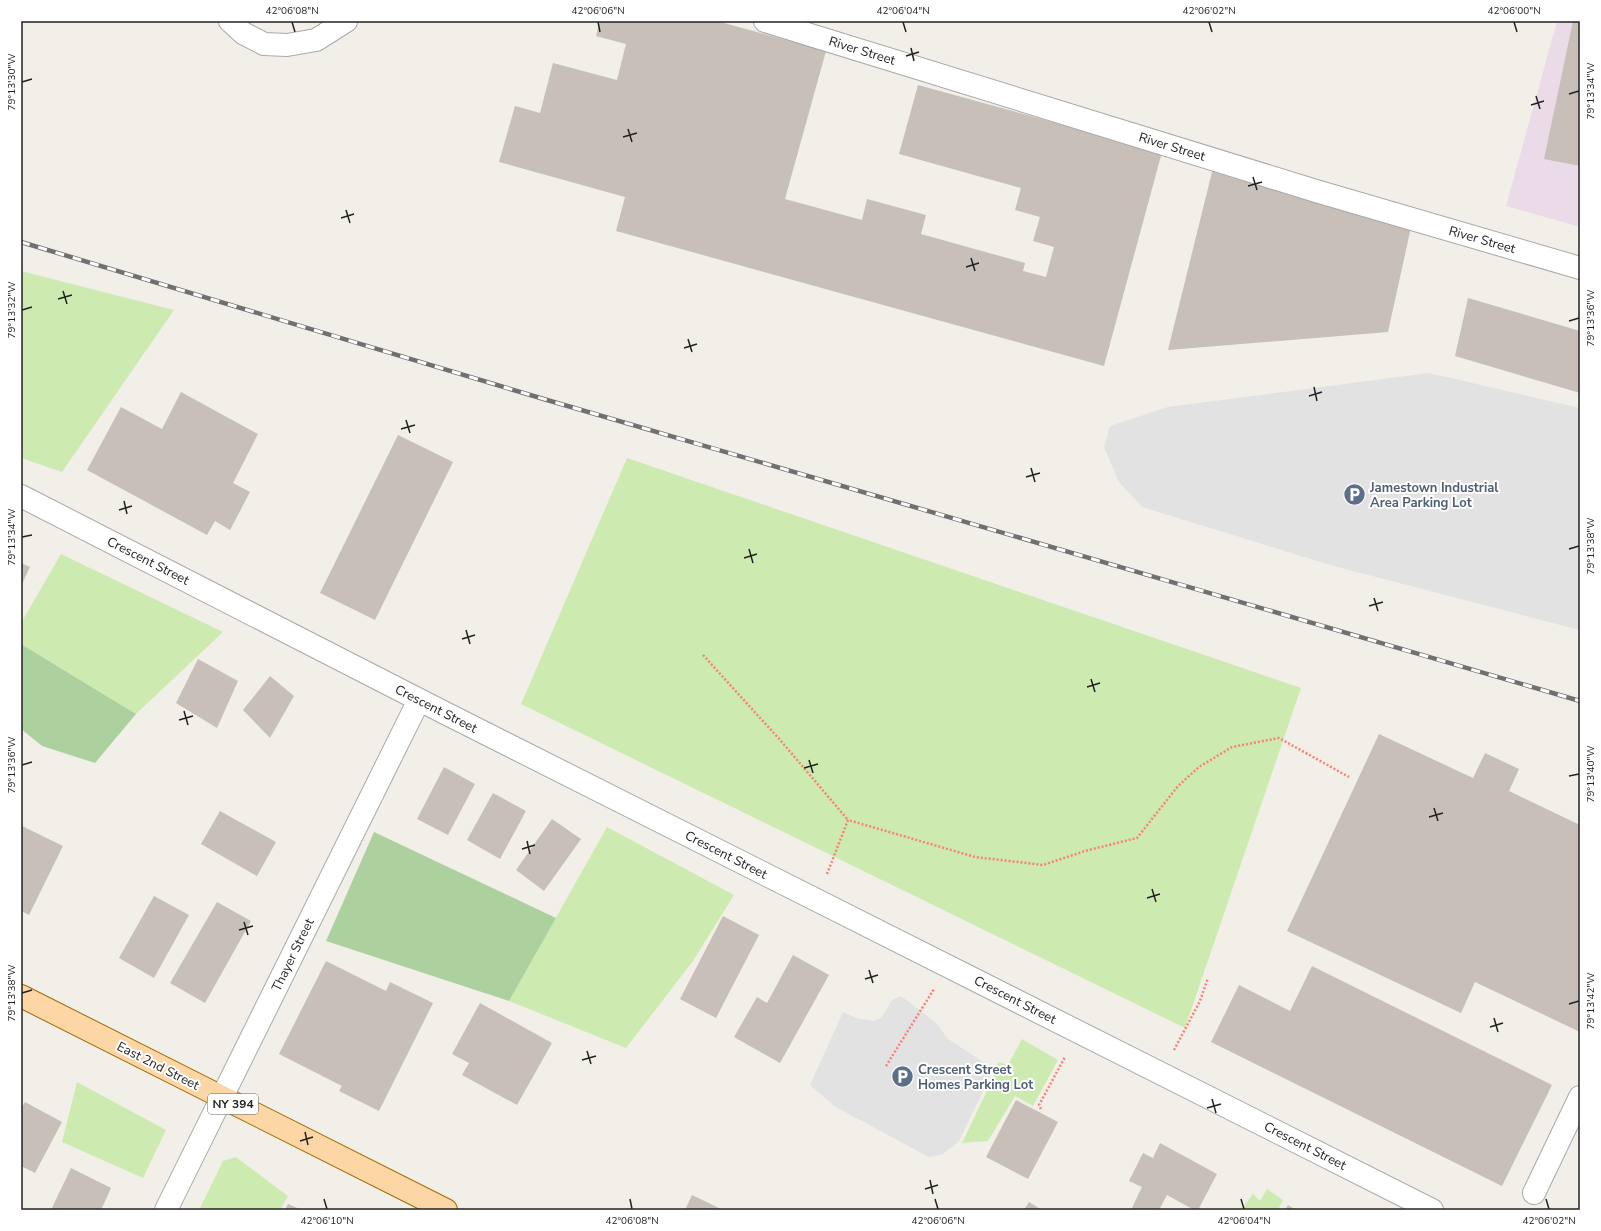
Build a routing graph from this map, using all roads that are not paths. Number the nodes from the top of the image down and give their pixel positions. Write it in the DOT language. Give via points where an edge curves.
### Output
graph roads {
  1 [pos="230,21"];
  2 [pos="346,21"];
  3 [pos="765,21"];
  4 [pos="1580,268"];
  5 [pos="21,496"];
  6 [pos="419,700"];
  7 [pos="21,996"];
  8 [pos="1580,1096"];
  9 [pos="222,1098"];
  10 [pos="1534,1193"];
  11 [pos="166,1210"];
  12 [pos="446,1210"];
  13 [pos="1432,1210"];
  1 -- 2 [label="street" via="243,34 264,44 287,45 316,40"];
  3 -- 4 [label="street, River Street" via="1316,191"];
  5 -- 6 [label="street, Crescent Street"];
  6 -- 9 [label="street, Thayer Street"];
  6 -- 13 [label="street, Crescent Street"];
  7 -- 9 [label="main road, East 2nd Street / NY 394"];
  8 -- 10 [label="street"];
  9 -- 11 [label="street, Thayer Street"];
  9 -- 12 [label="main road, East 2nd Street / NY 394"];
}
